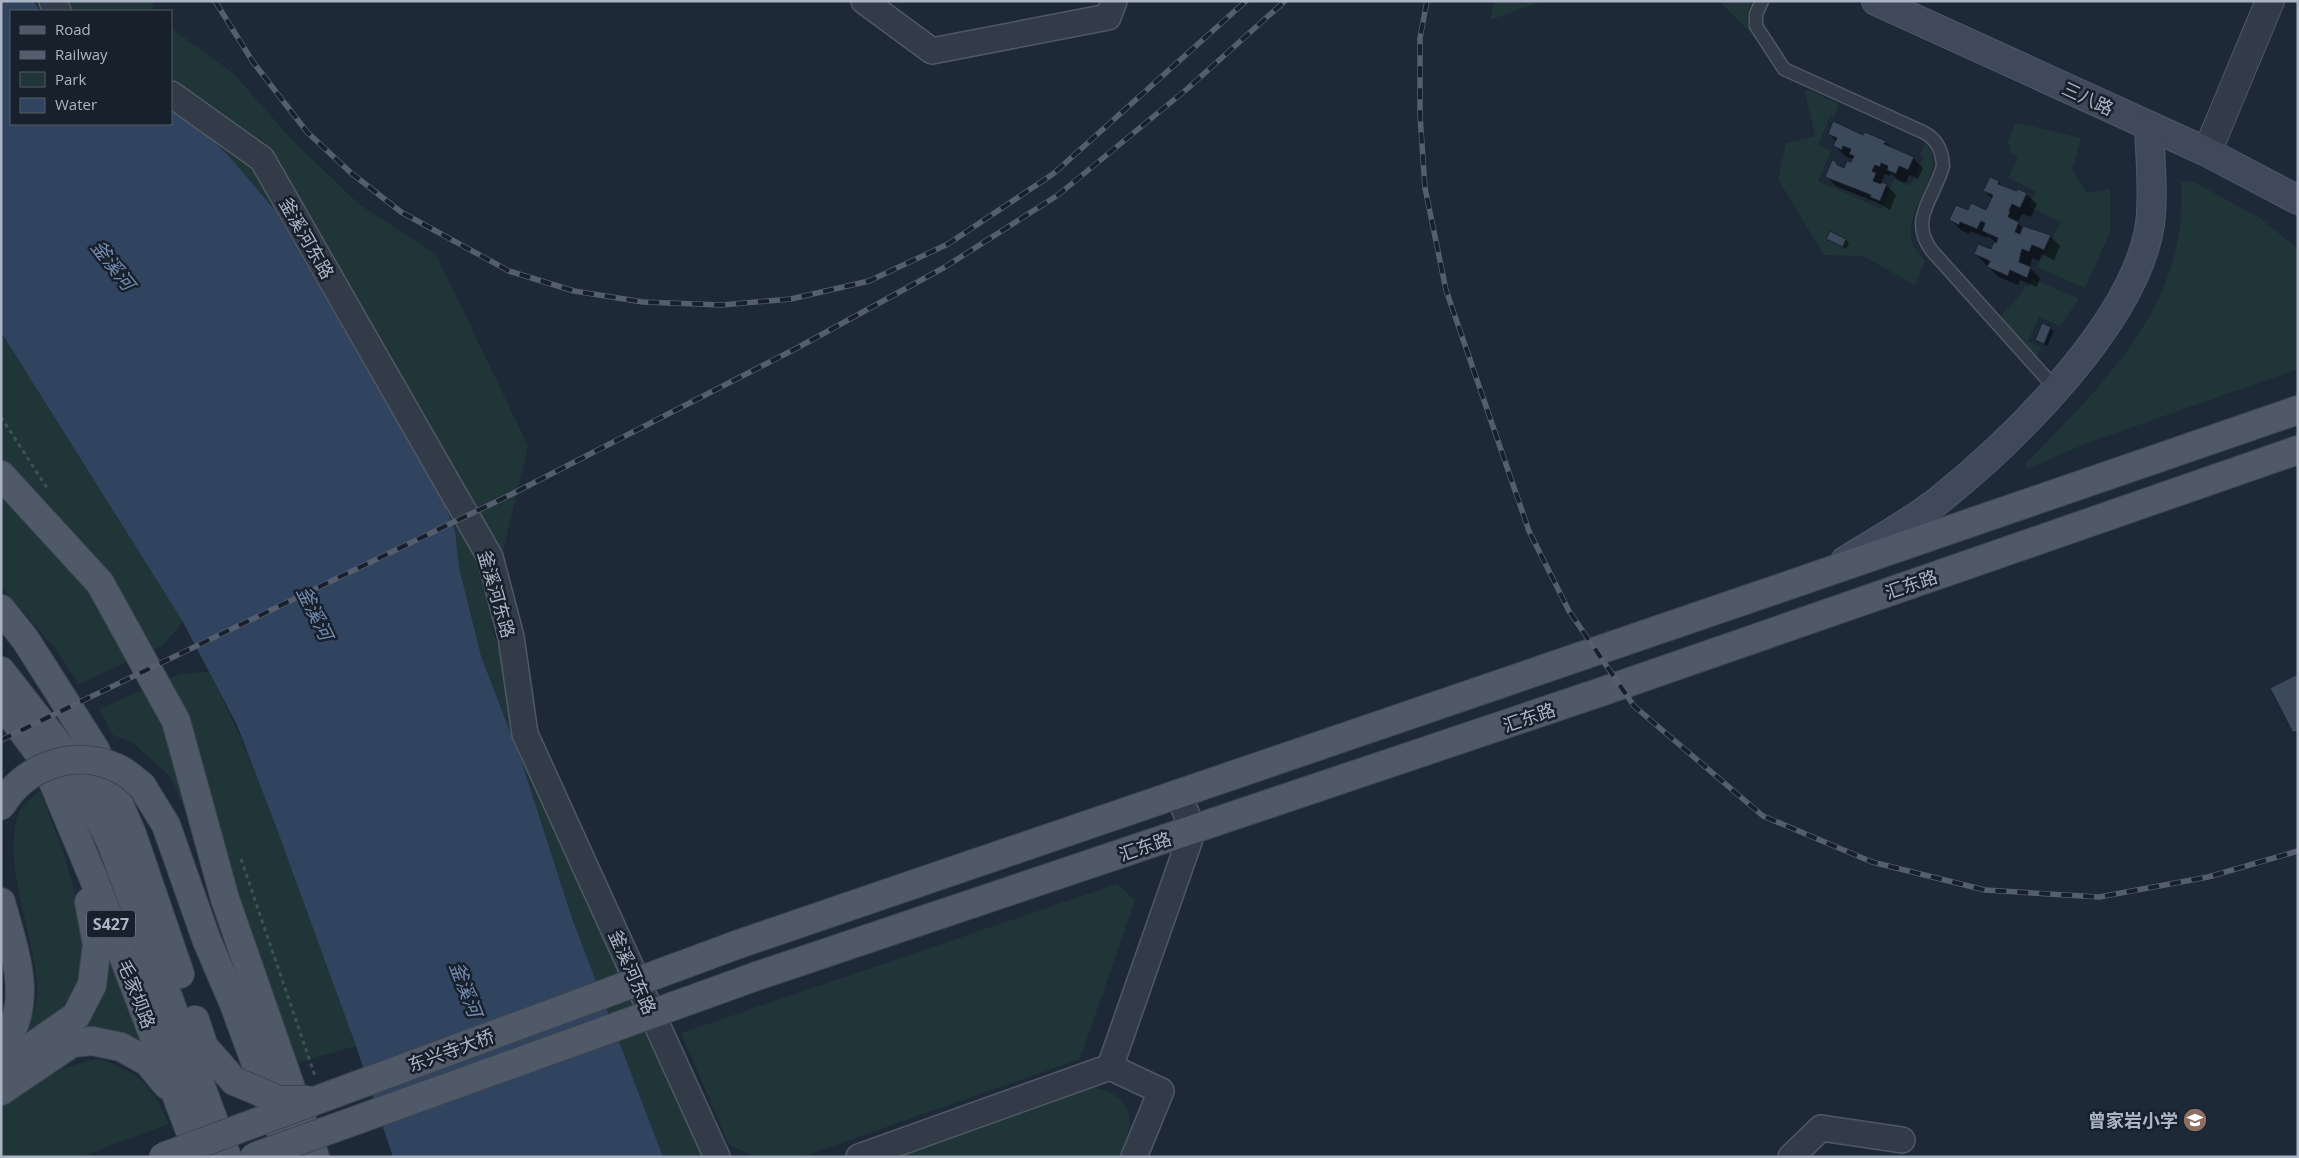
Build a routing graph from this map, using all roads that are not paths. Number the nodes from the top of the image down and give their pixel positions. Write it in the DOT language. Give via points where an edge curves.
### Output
graph roads {
  1 [pos="864,1"];
  2 [pos="1114,1"];
  3 [pos="1762,1"];
  4 [pos="1876,1"];
  5 [pos="2270,1"];
  6 [pos="172,95"];
  7 [pos="2149,126"];
  8 [pos="2206,152"];
  9 [pos="2298,200"];
  10 [pos="2056,389"];
  11 [pos="2298,410"];
  12 [pos="2298,450"];
  13 [pos="1,475"];
  14 [pos="1826,574"];
  15 [pos="1,609"];
  16 [pos="1,672"];
  17 [pos="1,702"];
  18 [pos="55,756"];
  19 [pos="1178,793"];
  20 [pos="1,806"];
  21 [pos="1193,830"];
  22 [pos="1,902"];
  23 [pos="757,976"];
  24 [pos="1,1048"];
  25 [pos="1110,1067"];
  26 [pos="1,1068"];
  27 [pos="1,1091"];
  28 [pos="317,1100"];
  29 [pos="179,1103"];
  30 [pos="326,1131"];
  31 [pos="1902,1140"];
  32 [pos="163,1157"];
  33 [pos="200,1157"];
  34 [pos="227,1157"];
  35 [pos="254,1157"];
  36 [pos="290,1157"];
  37 [pos="306,1157"];
  38 [pos="315,1157"];
  39 [pos="717,1157"];
  40 [pos="858,1157"];
  41 [pos="1134,1157"];
  42 [pos="1791,1157"];
  1 -- 2 [label="street" via="932,51 1108,18"];
  3 -- 10 [label="lane" via="1756,14 1756,26 1784,69 1922,132 1937,143 1943,166 1921,219 1923,238"];
  4 -- 7 [label="main road, 三八路"];
  5 -- 8 [label="street"];
  6 -- 39 [label="street, 釜溪河东路" via="262,159 490,557 511,637 525,734"];
  7 -- 8 [label="main road, 三八路"];
  7 -- 10 [label="main road" via="2150,224 2141,259 2092,347"];
  8 -- 9 [label="main road, 三八路"];
  10 -- 14 [label="main road" via="1999,447 1942,498"];
  11 -- 14 [label="main road"];
  12 -- 21 [label="main road, 汇东路"];
  13 -- 38 [label="main road" via="100,582 176,722 225,899"];
  14 -- 19 [label="main road"];
  15 -- 28 [label="main road, bridge" via="26,639 95,749 132,834 204,1047 234,1081 279,1100"];
  16 -- 18 [label="main road, 毛家坝路 / S427"];
  17 -- 18 [label="main road, 毛家坝路 / S427"];
  18 -- 26 [label="main road" via="97,944 92,984 76,1016"];
  18 -- 29 [label="main road, 毛家坝路 / S427" via="93,876"];
  18 -- 34 [label="main road, S427" via="111,842"];
  19 -- 21 [label="street"];
  19 -- 28 [label="main road, 东兴寺大桥, bridge" via="739,944"];
  20 -- 36 [label="main road, bridge" via="7,795 30,774 56,761 89,760 118,768 142,786 166,826"];
  21 -- 23 [label="main road, 汇东路"];
  21 -- 25 [label="street"];
  22 -- 24 [label="main road" via="17,962 21,997 12,1034"];
  23 -- 30 [label="main road, 东兴寺大桥, bridge"];
  25 -- 40 [label="street"];
  25 -- 41 [label="street" via="1161,1091"];
  27 -- 29 [label="main road" via="72,1043 92,1041 121,1047 148,1062"];
  28 -- 32 [label="main road, 东兴寺大桥, bridge"];
  29 -- 33 [label="main road, 毛家坝路 / S427"];
  30 -- 35 [label="main road, 东兴寺大桥, bridge"];
  30 -- 37 [label="main road"];
  31 -- 42 [label="street" via="1821,1128"];
}
